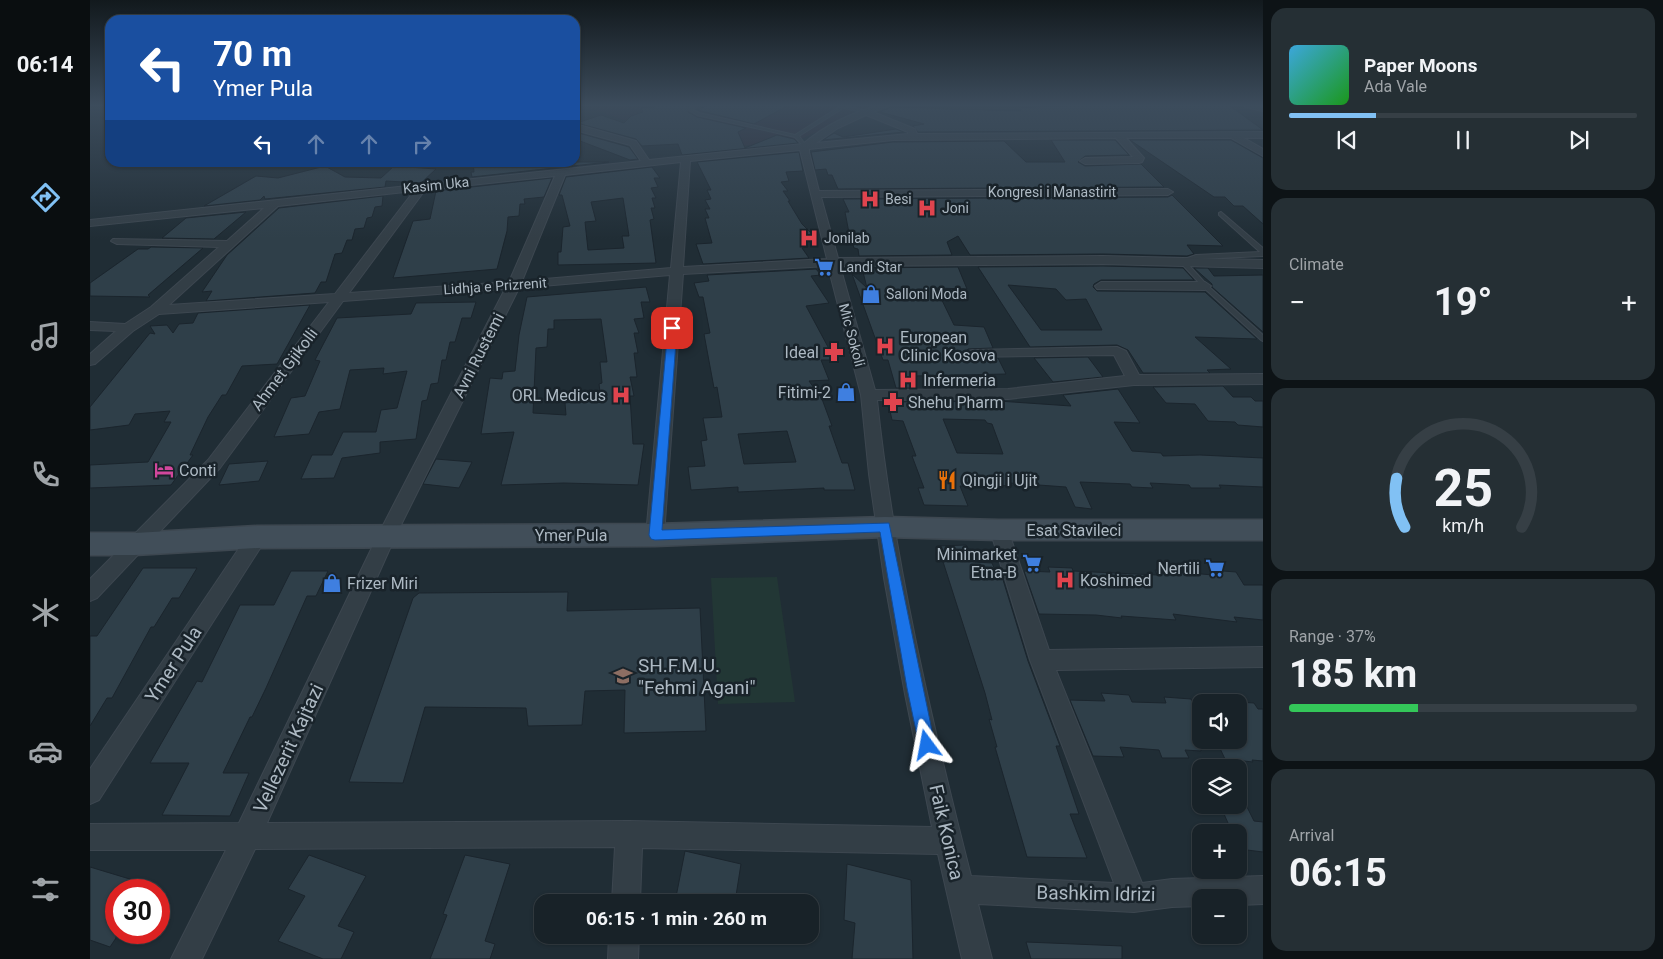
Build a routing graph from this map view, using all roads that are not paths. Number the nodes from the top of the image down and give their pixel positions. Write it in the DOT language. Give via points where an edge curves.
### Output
graph roads {
  1 [pos="637,150"];
  2 [pos="741,150"];
  3 [pos="803,150"];
  4 [pos="1131,150"];
  5 [pos="686,158"];
  6 [pos="1085,161"];
  7 [pos="646,162"];
  8 [pos="562,167"];
  9 [pos="424,186"];
  10 [pos="1168,192"];
  11 [pos="816,194"];
  12 [pos="276,202"];
  13 [pos="1221,214"];
  14 [pos="90,223"];
  15 [pos="117,241"];
  16 [pos="229,244"];
  17 [pos="1182,261"];
  18 [pos="833,262"];
  19 [pos="1263,264"];
  20 [pos="677,271"];
  21 [pos="514,285"];
  22 [pos="1101,286"];
  23 [pos="1205,286"];
  24 [pos="339,296"];
  25 [pos="156,310"];
  26 [pos="90,326"];
  27 [pos="128,328"];
  28 [pos="1263,339"];
  29 [pos="973,354"];
  30 [pos="90,361"];
  31 [pos="1263,379"];
  32 [pos="1134,380"];
  33 [pos="869,395"];
  34 [pos="885,527"];
  35 [pos="999,530"];
  36 [pos="1263,530"];
  37 [pos="387,535"];
  38 [pos="655,535"];
  39 [pos="257,537"];
  40 [pos="90,544"];
  41 [pos="135,544"];
  42 [pos="90,592"];
  43 [pos="1263,657"];
  44 [pos="1041,660"];
  45 [pos="90,791"];
  46 [pos="629,834"];
  47 [pos="247,836"];
  48 [pos="90,837"];
  49 [pos="948,841"];
  50 [pos="960,889"];
  51 [pos="1263,890"];
  52 [pos="626,894"];
  53 [pos="1134,898"];
  54 [pos="624,944"];
  55 [pos="186,959"];
  56 [pos="623,959"];
  57 [pos="977,959"];
  1 -- 7 [label="street"];
  2 -- 5 [label="street, Kasim Uka"];
  3 -- 11 [label="street, Mic Sokoli"];
  4 -- 6 [label="street" via="1139,160"];
  5 -- 7 [label="street, Kasim Uka"];
  5 -- 20 [label="street"];
  7 -- 8 [label="street, Kasim Uka" via="577,170"];
  8 -- 9 [label="street, Kasim Uka"];
  8 -- 21 [label="street, Avni Rustemi"];
  9 -- 12 [label="street, Kasim Uka"];
  9 -- 24 [label="street, Ahmet Gjikolli"];
  10 -- 11 [label="street, Kongresi i Manastirit"];
  11 -- 18 [label="street, Mic Sokoli"];
  12 -- 14 [label="street, Kasim Uka"];
  12 -- 16 [label="street"];
  13 -- 17 [label="lane" via="1263,253 1196,257"];
  15 -- 16 [label="street"];
  16 -- 25 [label="street"];
  17 -- 18 [label="street, Lidhja e Prizrenit"];
  17 -- 19 [label="street, Lidhja e Prizrenit"];
  17 -- 23 [label="lane"];
  18 -- 20 [label="street, Lidhja e Prizrenit"];
  18 -- 33 [label="street, Mic Sokoli"];
  20 -- 21 [label="street, Lidhja e Prizrenit"];
  20 -- 38 [label="street"];
  21 -- 24 [label="street, Lidhja e Prizrenit"];
  21 -- 37 [label="street, Avni Rustemi"];
  22 -- 23 [label="street"];
  23 -- 28 [label="lane"];
  24 -- 25 [label="street, Lidhja e Prizrenit"];
  24 -- 41 [label="street, Ahmet Gjikolli" via="214,464"];
  25 -- 27 [label="street"];
  26 -- 27 [label="street"];
  27 -- 30 [label="street"];
  29 -- 32 [label="street" via="1117,352"];
  31 -- 32 [label="street"];
  32 -- 33 [label="street" via="1008,394"];
  33 -- 34 [label="street, Mic Sokoli"];
  34 -- 35 [label="street, Esat Stavileci"];
  34 -- 38 [label="street, Ymer Pula"];
  34 -- 49 [label="street, Faik Konica" via="914,688"];
  35 -- 36 [label="street, Esat Stavileci"];
  35 -- 44 [label="street"];
  37 -- 38 [label="street, Ymer Pula"];
  37 -- 39 [label="street, Ymer Pula"];
  37 -- 47 [label="street, Vellezerit Kajtazi"];
  39 -- 41 [label="street, Ymer Pula"];
  39 -- 45 [label="street, Ymer Pula"];
  40 -- 41 [label="street, Ymer Pula"];
  41 -- 42 [label="street, Ahmet Gjikolli"];
  43 -- 44 [label="street"];
  44 -- 53 [label="street"];
  46 -- 47 [label="street"];
  46 -- 49 [label="street"];
  46 -- 52 [label="street"];
  47 -- 48 [label="street"];
  47 -- 55 [label="street, Vellezerit Kajtazi"];
  49 -- 50 [label="street, Faik Konica"];
  50 -- 53 [label="street, Bashkim Idrizi"];
  50 -- 57 [label="street, Faik Konica"];
  51 -- 53 [label="street, Bashkim Idrizi" via="1172,893"];
  54 -- 56 [label="street"];
}
